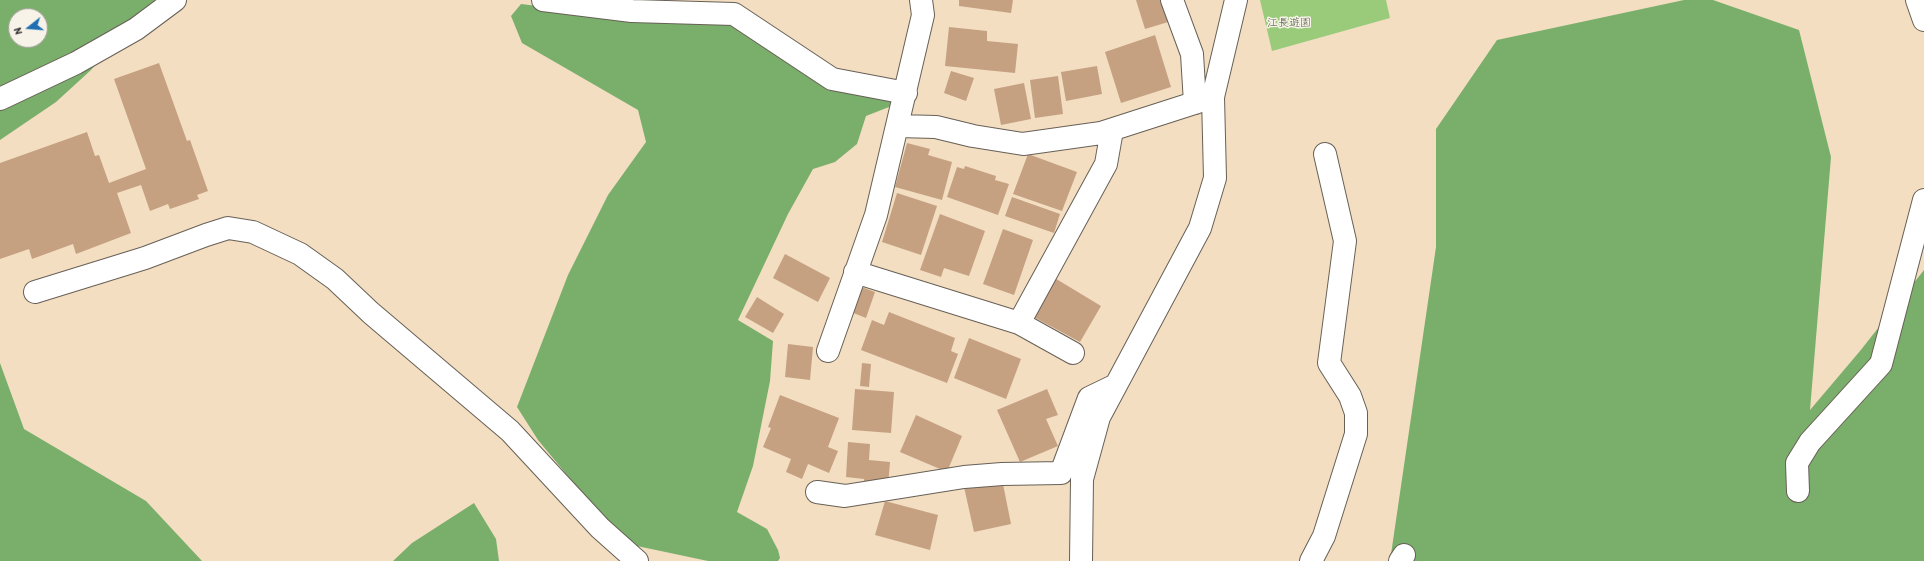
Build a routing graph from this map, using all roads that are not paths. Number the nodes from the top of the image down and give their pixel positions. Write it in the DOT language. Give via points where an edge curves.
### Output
graph roads {
  1 [pos="175,0"];
  2 [pos="543,0"];
  3 [pos="921,0"];
  4 [pos="1172,0"];
  5 [pos="1236,0"];
  6 [pos="1916,0"];
  7 [pos="1924,20"];
  8 [pos="906,93"];
  9 [pos="0,99"];
  10 [pos="1204,100"];
  11 [pos="897,126"];
  12 [pos="1112,130"];
  13 [pos="1325,154"];
  14 [pos="1924,200"];
  15 [pos="856,272"];
  16 [pos="35,292"];
  17 [pos="1019,323"];
  18 [pos="828,351"];
  19 [pos="1073,353"];
  20 [pos="1116,385"];
  21 [pos="1798,491"];
  22 [pos="817,492"];
  23 [pos="637,561"];
  24 [pos="1081,561"];
  25 [pos="1311,561"];
  1 -- 9 [label="street" via="136,28 82,59"];
  2 -- 8 [label="street" via="632,11 734,14 832,79"];
  3 -- 8 [label="street" via="923,14"];
  4 -- 10 [label="street" via="1192,54"];
  5 -- 10 [label="street"];
  6 -- 7 [label="street"];
  8 -- 11 [label="street"];
  10 -- 12 [label="street"];
  10 -- 20 [label="street" via="1215,178 1200,228"];
  11 -- 12 [label="street" via="936,127 1023,144"];
  11 -- 15 [label="street" via="876,215"];
  12 -- 17 [label="street" via="1106,164"];
  13 -- 25 [label="street" via="1345,241 1329,363 1350,396 1356,413 1356,434 1324,536"];
  14 -- 21 [label="street" via="1881,364 1810,442 1797,463"];
  15 -- 17 [label="street"];
  15 -- 18 [label="street"];
  16 -- 23 [label="street" via="145,258 228,228 253,232 300,254 335,279 371,313 510,431 600,528"];
  17 -- 19 [label="street"];
  20 -- 22 [label="street" via="1089,398 1061,473 964,477 845,496"];
  20 -- 24 [label="street" via="1099,417 1082,479"];
}
